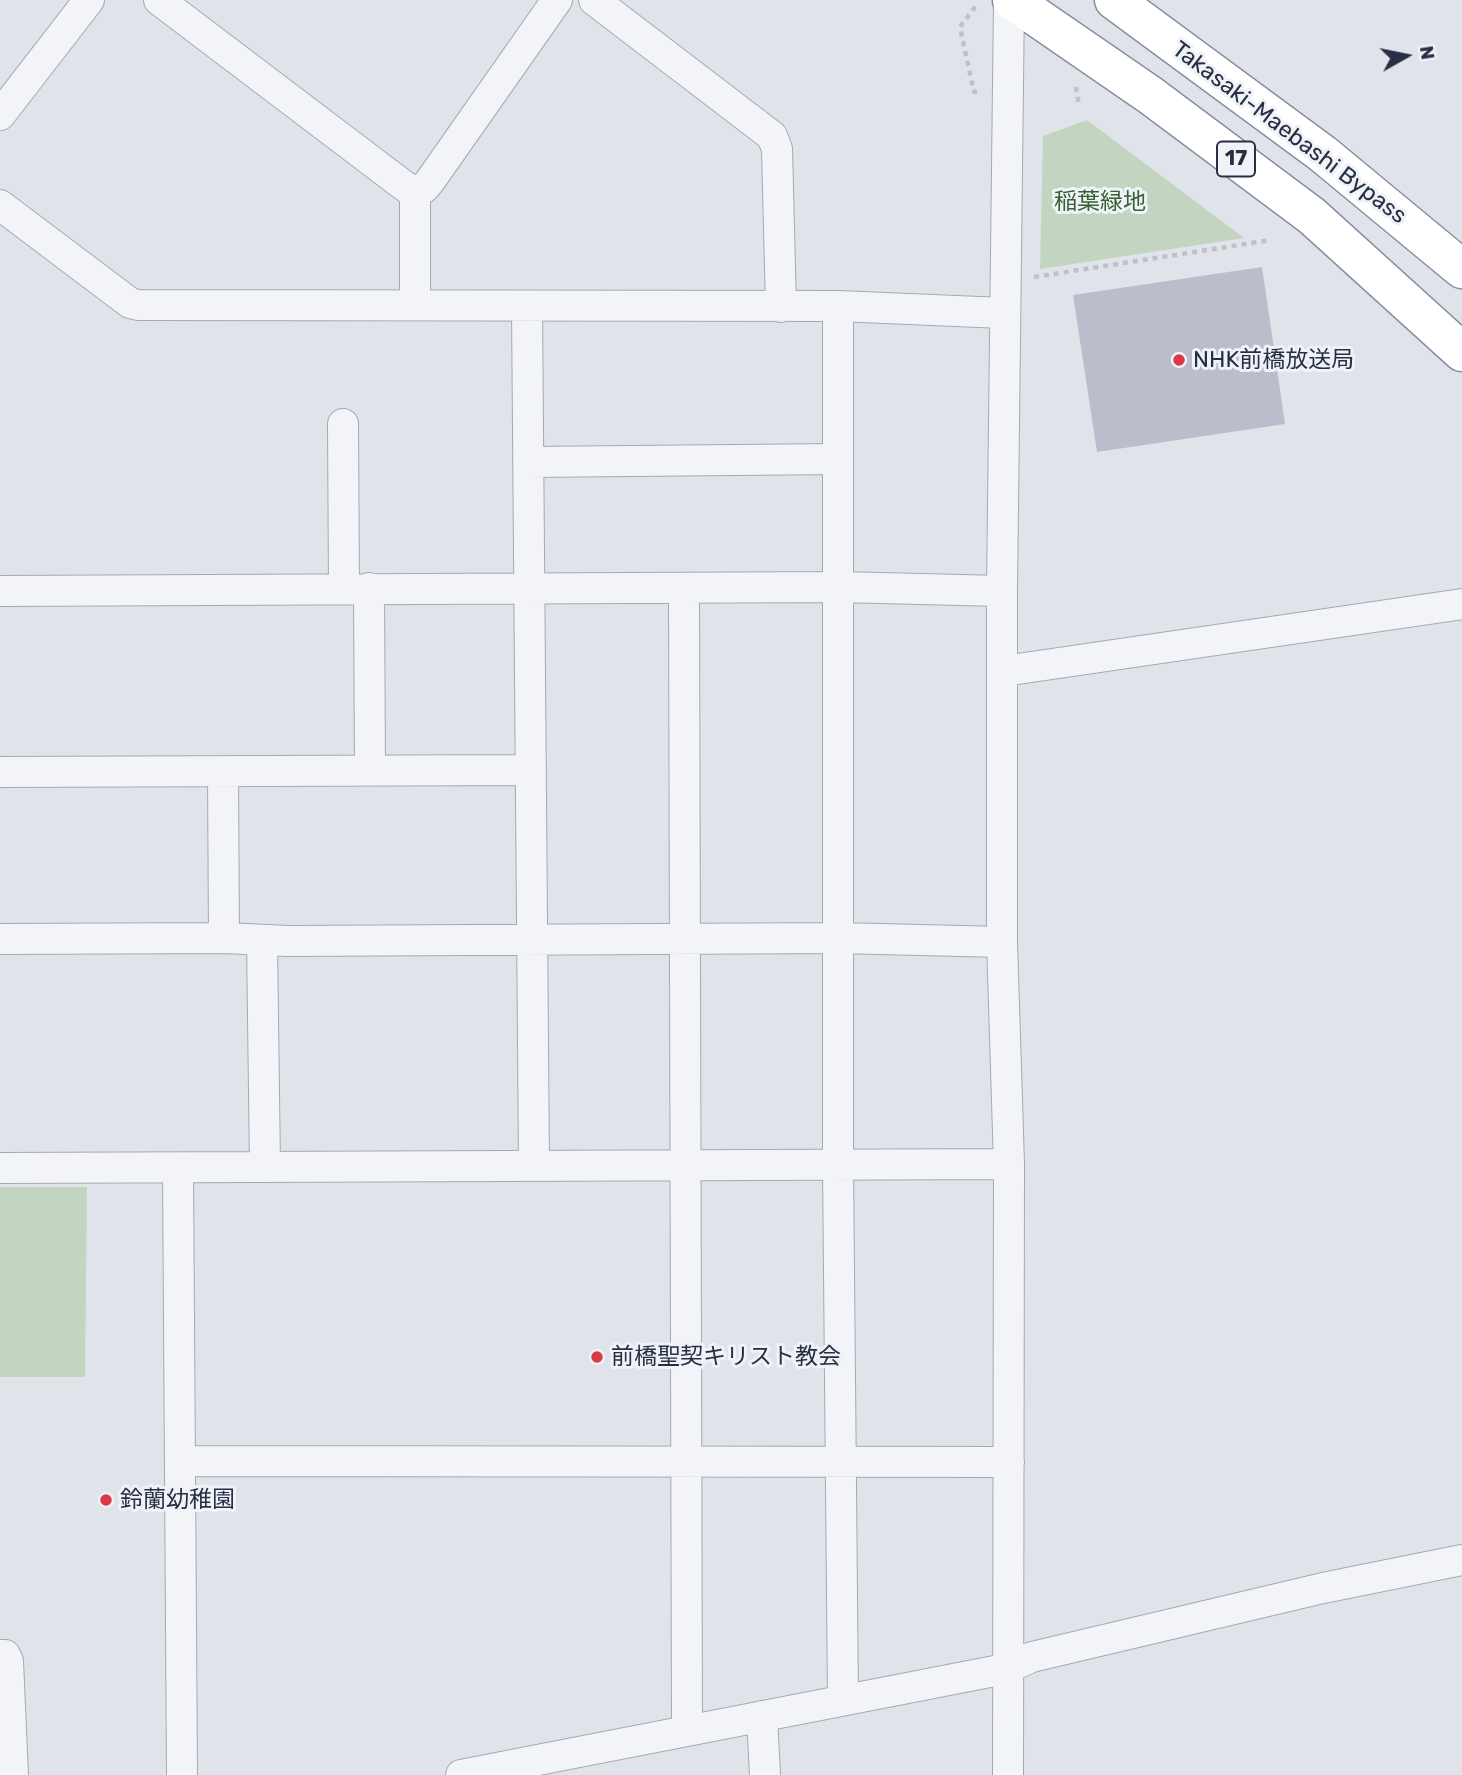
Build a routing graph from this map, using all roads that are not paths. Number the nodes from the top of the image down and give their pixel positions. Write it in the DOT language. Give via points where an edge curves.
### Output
graph roads {
  1 [pos="89,0"];
  2 [pos="159,0"];
  3 [pos="557,0"];
  4 [pos="594,0"];
  5 [pos="1010,0"];
  6 [pos="1114,0"];
  7 [pos="0,115"];
  8 [pos="415,191"];
  9 [pos="0,205"];
  10 [pos="1462,269"];
  11 [pos="415,303"];
  12 [pos="527,306"];
  13 [pos="838,306"];
  14 [pos="781,307"];
  15 [pos="1003,313"];
  16 [pos="1462,352"];
  17 [pos="343,424"];
  18 [pos="838,459"];
  19 [pos="528,462"];
  20 [pos="839,587"];
  21 [pos="356,588"];
  22 [pos="684,589"];
  23 [pos="531,590"];
  24 [pos="0,591"];
  25 [pos="1002,591"];
  26 [pos="1462,604"];
  27 [pos="1004,671"];
  28 [pos="370,770"];
  29 [pos="531,770"];
  30 [pos="0,772"];
  31 [pos="223,772"];
  32 [pos="224,938"];
  33 [pos="839,938"];
  34 [pos="0,939"];
  35 [pos="531,940"];
  36 [pos="685,940"];
  37 [pos="262,941"];
  38 [pos="1002,942"];
  39 [pos="686,1164"];
  40 [pos="838,1164"];
  41 [pos="1009,1164"];
  42 [pos="534,1166"];
  43 [pos="265,1167"];
  44 [pos="0,1168"];
  45 [pos="178,1168"];
  46 [pos="180,1461"];
  47 [pos="839,1462"];
  48 [pos="1009,1462"];
  49 [pos="686,1463"];
  50 [pos="1462,1560"];
  51 [pos="0,1655"];
  52 [pos="1006,1670"];
  53 [pos="843,1700"];
  54 [pos="762,1716"];
  55 [pos="687,1730"];
  56 [pos="13,1775"];
  57 [pos="182,1775"];
  58 [pos="461,1775"];
  59 [pos="765,1775"];
  60 [pos="1008,1775"];
  1 -- 7 [label="street"];
  2 -- 8 [label="street" via="405,189"];
  3 -- 8 [label="street" via="430,181"];
  4 -- 14 [label="street" via="772,136 777,149"];
  5 -- 15 [label="street"];
  5 -- 16 [label="highway, 17" via="1150,95 1312,216"];
  6 -- 10 [label="highway, Takasaki-Maebashi Bypass / 17" via="1323,155"];
  8 -- 11 [label="street"];
  9 -- 11 [label="street" via="138,305"];
  11 -- 12 [label="street"];
  12 -- 14 [label="street"];
  12 -- 19 [label="street"];
  13 -- 14 [label="street"];
  13 -- 15 [label="street"];
  13 -- 18 [label="street"];
  15 -- 25 [label="street"];
  17 -- 21 [label="street"];
  18 -- 19 [label="street"];
  18 -- 20 [label="street"];
  19 -- 23 [label="street"];
  20 -- 22 [label="street"];
  20 -- 25 [label="street"];
  20 -- 33 [label="street"];
  21 -- 23 [label="street"];
  21 -- 24 [label="street"];
  21 -- 28 [label="street"];
  22 -- 23 [label="street"];
  22 -- 36 [label="street"];
  23 -- 29 [label="street"];
  25 -- 27 [label="street"];
  26 -- 27 [label="street"];
  27 -- 38 [label="street"];
  28 -- 29 [label="street"];
  28 -- 31 [label="street"];
  29 -- 35 [label="street"];
  30 -- 31 [label="street"];
  31 -- 32 [label="street"];
  32 -- 34 [label="street"];
  32 -- 37 [label="street"];
  33 -- 36 [label="street"];
  33 -- 38 [label="street"];
  33 -- 40 [label="street"];
  35 -- 36 [label="street"];
  35 -- 37 [label="street"];
  35 -- 42 [label="street"];
  36 -- 39 [label="street"];
  37 -- 43 [label="street"];
  38 -- 41 [label="street"];
  39 -- 40 [label="street"];
  39 -- 42 [label="street"];
  39 -- 49 [label="street"];
  40 -- 41 [label="street"];
  40 -- 47 [label="street"];
  41 -- 48 [label="street"];
  42 -- 43 [label="street"];
  43 -- 45 [label="street"];
  44 -- 45 [label="street"];
  45 -- 46 [label="street"];
  46 -- 49 [label="street"];
  46 -- 57 [label="street"];
  47 -- 48 [label="street"];
  47 -- 49 [label="street"];
  47 -- 53 [label="street"];
  48 -- 52 [label="street"];
  49 -- 55 [label="street"];
  50 -- 52 [label="street" via="1032,1657"];
  51 -- 56 [label="street" via="8,1661"];
  52 -- 53 [label="street"];
  52 -- 60 [label="street"];
  53 -- 54 [label="street"];
  54 -- 55 [label="street"];
  54 -- 59 [label="street"];
  55 -- 58 [label="street"];
}
